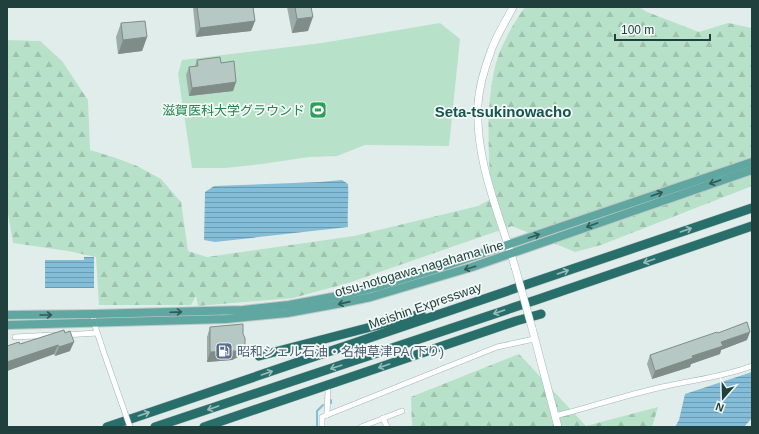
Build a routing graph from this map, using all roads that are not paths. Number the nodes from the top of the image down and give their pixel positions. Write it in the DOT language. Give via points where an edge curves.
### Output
graph roads {
  1 [pos="513,7"];
  2 [pos="752,162"];
  3 [pos="752,170"];
  4 [pos="752,208"];
  5 [pos="752,226"];
  6 [pos="508,245"];
  7 [pos="511,253"];
  8 [pos="478,300"];
  9 [pos="93,314"];
  10 [pos="541,314"];
  11 [pos="7,315"];
  12 [pos="94,323"];
  13 [pos="7,325"];
  14 [pos="97,333"];
  15 [pos="15,337"];
  16 [pos="534,339"];
  17 [pos="259,356"];
  18 [pos="752,366"];
  19 [pos="328,391"];
  20 [pos="402,411"];
  21 [pos="327,415"];
  22 [pos="556,416"];
  23 [pos="384,418"];
  24 [pos="107,427"];
  25 [pos="130,427"];
  26 [pos="155,427"];
  27 [pos="204,427"];
  28 [pos="322,427"];
  29 [pos="361,427"];
  30 [pos="387,427"];
  31 [pos="558,427"];
  1 -- 6 [label="street" via="491,49 478,103 480,145 490,192"];
  6 -- 2 [label="main road, otsu-notogawa-nagahama line, one-way"];
  3 -- 7 [label="main road, otsu-notogawa-nagahama line, one-way"];
  8 -- 4 [label="highway, Meishin Expressway, one-way"];
  5 -- 26 [label="highway, one-way"];
  6 -- 7 [label="street"];
  9 -- 6 [label="main road, otsu-notogawa-nagahama line, one-way" via="243,310 289,305 343,296 380,286"];
  7 -- 12 [label="main road, otsu-notogawa-nagahama line, one-way" via="371,297 318,308 226,319"];
  7 -- 16 [label="street, bridge"];
  8 -- 17 [label="highway"];
  24 -- 8 [label="highway, Meishin Expressway, one-way"];
  11 -- 9 [label="main road, otsu-notogawa-nagahama line, one-way"];
  9 -- 12 [label="street"];
  10 -- 27 [label="highway, one-way"];
  12 -- 13 [label="main road, otsu-notogawa-nagahama line"];
  12 -- 14 [label="street"];
  14 -- 15 [label="street"];
  14 -- 25 [label="street, bridge"];
  16 -- 21 [label="street" via="497,347"];
  16 -- 22 [label="street"];
  18 -- 22 [label="street"];
  19 -- 21 [label="street"];
  20 -- 23 [label="street"];
  21 -- 28 [label="street" via="322,417"];
  22 -- 31 [label="street"];
  23 -- 29 [label="street"];
  23 -- 30 [label="street"];
}
